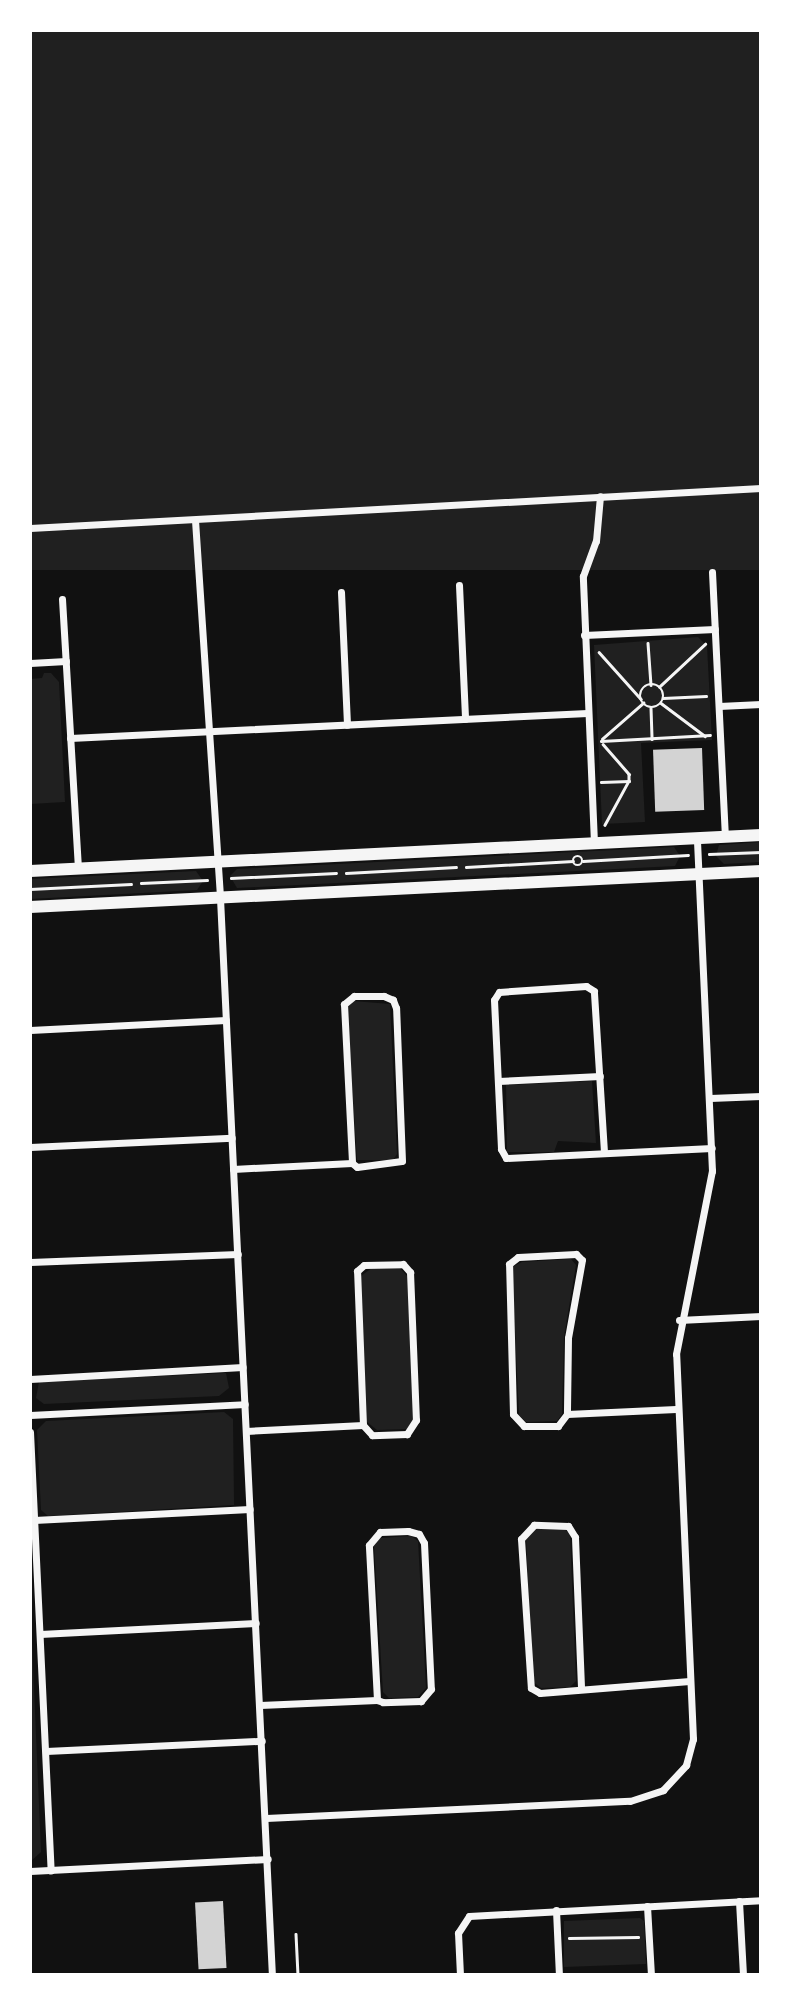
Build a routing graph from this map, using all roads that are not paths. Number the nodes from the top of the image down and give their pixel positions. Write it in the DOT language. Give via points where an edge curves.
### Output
graph roads {
  1 [pos="761,488"];
  2 [pos="600,496"];
  3 [pos="195,520"];
  4 [pos="30,528"];
  5 [pos="712,572"];
  6 [pos="459,585"];
  7 [pos="341,592"];
  8 [pos="62,599"];
  9 [pos="715,632"];
  10 [pos="584,635"];
  11 [pos="66,661"];
  12 [pos="30,663"];
  13 [pos="761,704"];
  14 [pos="719,706"];
  15 [pos="587,713"];
  16 [pos="465,719"];
  17 [pos="348,725"];
  18 [pos="211,731"];
  19 [pos="70,738"];
  20 [pos="761,835"];
  21 [pos="725,836"];
  22 [pos="697,838"];
  23 [pos="594,843"];
  24 [pos="218,862"];
  25 [pos="78,869"];
  26 [pos="30,871"];
  27 [pos="761,871"];
  28 [pos="699,874"];
  29 [pos="220,898"];
  30 [pos="30,907"];
  31 [pos="226,1020"];
  32 [pos="30,1030"];
  33 [pos="600,1076"];
  34 [pos="498,1081"];
  35 [pos="761,1096"];
  36 [pos="710,1098"];
  37 [pos="232,1138"];
  38 [pos="30,1147"];
  39 [pos="712,1148"];
  40 [pos="604,1152"];
  41 [pos="352,1163"];
  42 [pos="233,1169"];
  43 [pos="238,1254"];
  44 [pos="30,1262"];
  45 [pos="761,1317"];
  46 [pos="679,1320"];
  47 [pos="243,1367"];
  48 [pos="30,1379"];
  49 [pos="245,1404"];
  50 [pos="676,1409"];
  51 [pos="567,1414"];
  52 [pos="30,1415"];
  53 [pos="363,1425"];
  54 [pos="246,1431"];
  55 [pos="30,1432"];
  56 [pos="250,1509"];
  57 [pos="34,1520"];
  58 [pos="256,1623"];
  59 [pos="40,1634"];
  60 [pos="690,1681"];
  61 [pos="581,1687"];
  62 [pos="377,1700"];
  63 [pos="260,1705"];
  64 [pos="262,1741"];
  65 [pos="46,1751"];
  66 [pos="266,1818"];
  67 [pos="268,1859"];
  68 [pos="51,1870"];
  69 [pos="30,1871"];
  70 [pos="761,1900"];
  71 [pos="739,1901"];
  72 [pos="647,1906"];
  73 [pos="556,1910"];
  74 [pos="272,1975"];
  75 [pos="460,1975"];
  76 [pos="559,1975"];
  77 [pos="651,1975"];
  78 [pos="743,1975"];
  1 -- 2 [label="street"];
  2 -- 3 [label="street"];
  2 -- 10 [label="street" via="596,541 583,576"];
  3 -- 4 [label="street"];
  3 -- 18 [label="street"];
  5 -- 9 [label="street"];
  6 -- 16 [label="street"];
  7 -- 17 [label="street"];
  8 -- 11 [label="street"];
  9 -- 10 [label="street"];
  9 -- 14 [label="street"];
  10 -- 15 [label="street"];
  11 -- 12 [label="street"];
  11 -- 19 [label="street"];
  13 -- 14 [label="street"];
  14 -- 21 [label="street"];
  15 -- 16 [label="street"];
  15 -- 23 [label="street"];
  16 -- 17 [label="street"];
  17 -- 18 [label="street"];
  18 -- 19 [label="street"];
  18 -- 24 [label="street"];
  19 -- 25 [label="street"];
  20 -- 21 [label="main road"];
  21 -- 22 [label="main road"];
  22 -- 23 [label="main road"];
  22 -- 28 [label="street"];
  23 -- 24 [label="main road"];
  24 -- 25 [label="main road"];
  24 -- 29 [label="street"];
  25 -- 26 [label="main road"];
  27 -- 28 [label="main road"];
  28 -- 29 [label="main road"];
  28 -- 36 [label="street"];
  29 -- 30 [label="main road"];
  29 -- 31 [label="street"];
  31 -- 32 [label="street"];
  31 -- 37 [label="street"];
  33 -- 34 [label="street"];
  33 -- 34 [label="street" via="596,995 591,988 503,990 494,1000"];
  33 -- 40 [label="street"];
  34 -- 40 [label="street" via="506,1158"];
  35 -- 36 [label="street"];
  36 -- 39 [label="street"];
  37 -- 38 [label="street"];
  37 -- 42 [label="street"];
  39 -- 40 [label="street"];
  39 -- 46 [label="street" via="709,1199"];
  41 -- 41 [label="street" via="394,1165 403,1157 396,1008 393,1000 384,996 354,996 344,1004"];
  41 -- 42 [label="street"];
  42 -- 43 [label="street"];
  43 -- 44 [label="street"];
  43 -- 47 [label="street"];
  45 -- 46 [label="street"];
  46 -- 50 [label="street"];
  47 -- 48 [label="street"];
  47 -- 49 [label="street"];
  49 -- 52 [label="street"];
  49 -- 54 [label="street"];
  50 -- 51 [label="street"];
  50 -- 60 [label="street"];
  51 -- 51 [label="street" via="568,1338 581,1257 571,1253 518,1257 507,1270 513,1414 530,1427 558,1426"];
  53 -- 53 [label="street" via="357,1271 364,1265 403,1264 410,1272 414,1429 407,1434 372,1435"];
  53 -- 54 [label="street"];
  54 -- 56 [label="street"];
  55 -- 57 [label="street"];
  56 -- 57 [label="street"];
  56 -- 58 [label="street"];
  57 -- 59 [label="street"];
  58 -- 59 [label="street"];
  58 -- 63 [label="street"];
  59 -- 65 [label="street"];
  60 -- 61 [label="street"];
  60 -- 66 [label="street" via="691,1755 680,1774 652,1795 630,1801"];
  61 -- 61 [label="street" via="575,1538 568,1526 534,1525 521,1539 528,1684 540,1693"];
  62 -- 62 [label="street" via="369,1545 380,1532 414,1532 424,1543 431,1689 421,1701"];
  62 -- 63 [label="street"];
  63 -- 64 [label="street"];
  64 -- 65 [label="street"];
  64 -- 66 [label="street"];
  65 -- 68 [label="street"];
  66 -- 67 [label="street"];
  67 -- 68 [label="street"];
  67 -- 74 [label="street"];
  68 -- 69 [label="street"];
  70 -- 71 [label="street"];
  71 -- 72 [label="street"];
  71 -- 78 [label="street"];
  72 -- 73 [label="street"];
  72 -- 77 [label="street"];
  73 -- 75 [label="street" via="477,1914 464,1920 458,1933"];
  73 -- 76 [label="street"];
}
